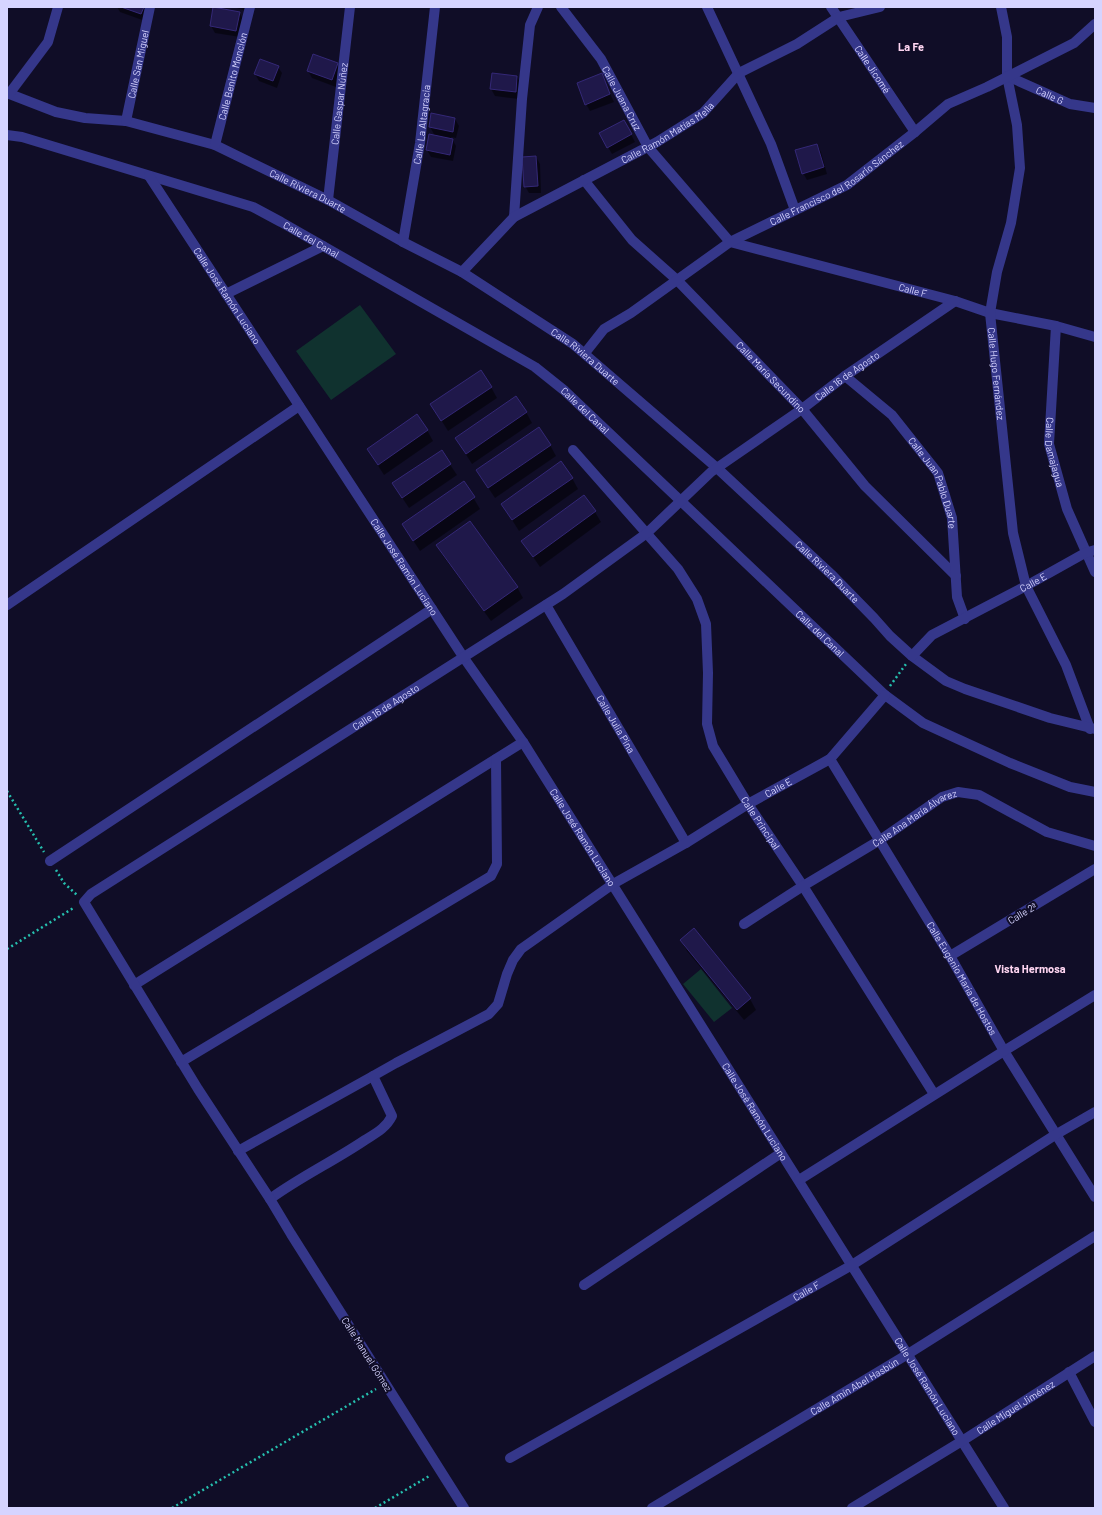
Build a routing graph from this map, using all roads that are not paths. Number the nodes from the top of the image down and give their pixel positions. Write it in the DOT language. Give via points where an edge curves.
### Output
graph roads {
  1 [pos="58,7"];
  2 [pos="150,7"];
  3 [pos="250,7"];
  4 [pos="350,7"];
  5 [pos="435,7"];
  6 [pos="538,7"];
  7 [pos="561,7"];
  8 [pos="707,7"];
  9 [pos="831,7"];
  10 [pos="877,7"];
  11 [pos="1001,7"];
  12 [pos="839,17"];
  13 [pos="1095,24"];
  14 [pos="739,73"];
  15 [pos="1007,76"];
  16 [pos="8,93"];
  17 [pos="1095,108"];
  18 [pos="126,121"];
  19 [pos="915,132"];
  20 [pos="7,135"];
  21 [pos="214,145"];
  22 [pos="648,146"];
  23 [pos="149,176"];
  24 [pos="584,180"];
  25 [pos="328,200"];
  26 [pos="795,210"];
  27 [pos="514,217"];
  28 [pos="403,242"];
  29 [pos="730,242"];
  30 [pos="323,246"];
  31 [pos="462,272"];
  32 [pos="677,280"];
  33 [pos="226,294"];
  34 [pos="955,301"];
  35 [pos="990,313"];
  36 [pos="1056,326"];
  37 [pos="1095,337"];
  38 [pos="585,353"];
  39 [pos="844,376"];
  40 [pos="299,406"];
  41 [pos="802,409"];
  42 [pos="573,450"];
  43 [pos="714,470"];
  44 [pos="683,500"];
  45 [pos="647,533"];
  46 [pos="1090,552"];
  47 [pos="1095,572"];
  48 [pos="956,576"];
  49 [pos="1026,586"];
  50 [pos="7,605"];
  51 [pos="546,605"];
  52 [pos="432,609"];
  53 [pos="964,619"];
  54 [pos="464,658"];
  55 [pos="910,659"];
  56 [pos="886,692"];
  57 [pos="1093,729"];
  58 [pos="523,742"];
  59 [pos="496,759"];
  60 [pos="830,759"];
  61 [pos="1095,792"];
  62 [pos="748,804"];
  63 [pos="880,840"];
  64 [pos="686,843"];
  65 [pos="1095,846"];
  66 [pos="50,861"];
  67 [pos="1095,869"];
  68 [pos="613,884"];
  69 [pos="803,886"];
  70 [pos="84,902"];
  71 [pos="744,924"];
  72 [pos="950,956"];
  73 [pos="134,985"];
  74 [pos="1095,995"];
  75 [pos="1004,1050"];
  76 [pos="182,1062"];
  77 [pos="373,1076"];
  78 [pos="934,1094"];
  79 [pos="1095,1112"];
  80 [pos="1056,1135"];
  81 [pos="238,1151"];
  82 [pos="782,1153"];
  83 [pos="799,1180"];
  84 [pos="1095,1197"];
  85 [pos="270,1199"];
  86 [pos="1095,1236"];
  87 [pos="852,1265"];
  88 [pos="584,1285"];
  89 [pos="908,1354"];
  90 [pos="1095,1356"];
  91 [pos="1069,1372"];
  92 [pos="1095,1422"];
  93 [pos="962,1441"];
  94 [pos="510,1458"];
  95 [pos="464,1508"];
  96 [pos="652,1508"];
  97 [pos="852,1508"];
  98 [pos="1004,1508"];
  1 -- 16 [label="street" via="48,42"];
  2 -- 18 [label="street, Calle San Miguel"];
  3 -- 21 [label="street, Calle Benito Monción"];
  4 -- 25 [label="street, Calle Gaspar Núñez"];
  5 -- 28 [label="street, Calle La Altagracia" via="420,143"];
  6 -- 27 [label="street" via="530,25 522,92"];
  7 -- 22 [label="street, Calle Juana Cruz" via="601,59"];
  8 -- 14 [label="street"];
  9 -- 12 [label="street, Calle Jicomé"];
  10 -- 12 [label="street, Calle Ramón Matías Mella"];
  11 -- 15 [label="street, Calle Hugo Fernández" via="1007,37"];
  12 -- 14 [label="street, Calle Ramón Matías Mella" via="797,44"];
  12 -- 19 [label="street, Calle Jicomé"];
  13 -- 15 [label="street, Calle Francisco del Rosario Sánchez" via="1074,43"];
  14 -- 22 [label="street, Calle Ramón Matías Mella" via="703,113"];
  14 -- 26 [label="street" via="771,144"];
  15 -- 17 [label="street, Calle G" via="1070,104"];
  15 -- 19 [label="street, Calle Francisco del Rosario Sánchez" via="948,104"];
  15 -- 35 [label="street, Calle Hugo Fernández" via="1017,125 1020,168 1011,223 997,272"];
  16 -- 18 [label="street, Calle Riviera Duarte" via="56,112 84,118"];
  18 -- 21 [label="street, Calle Riviera Duarte"];
  19 -- 26 [label="street, Calle Francisco del Rosario Sánchez" via="847,185"];
  20 -- 23 [label="street, Calle del Canal" via="22,137"];
  21 -- 25 [label="street, Calle Riviera Duarte"];
  22 -- 24 [label="street, Calle Ramón Matías Mella"];
  22 -- 29 [label="street, Calle Juana Cruz"];
  23 -- 30 [label="street, Calle del Canal" via="253,207"];
  23 -- 33 [label="street, Calle José Ramón Luciano"];
  24 -- 27 [label="street, Calle Ramón Matías Mella"];
  24 -- 32 [label="street, Calle María Secundino" via="632,240"];
  25 -- 28 [label="street, Calle Riviera Duarte"];
  26 -- 29 [label="street, Calle Francisco del Rosario Sánchez"];
  27 -- 31 [label="street, Calle Ramón Matías Mella"];
  28 -- 31 [label="street, Calle Riviera Duarte"];
  29 -- 32 [label="street, Calle Francisco del Rosario Sánchez"];
  29 -- 34 [label="street, Calle F"];
  30 -- 33 [label="street"];
  30 -- 44 [label="street, Calle del Canal" via="535,367"];
  31 -- 38 [label="street, Calle Riviera Duarte"];
  32 -- 38 [label="street, Calle Francisco del Rosario Sánchez" via="604,329"];
  32 -- 41 [label="street, Calle María Secundino"];
  33 -- 40 [label="street, Calle José Ramón Luciano"];
  34 -- 35 [label="street, Calle F"];
  34 -- 39 [label="street, Calle 16 de Agosto"];
  35 -- 36 [label="street, Calle F"];
  35 -- 49 [label="street, Calle Hugo Fernández" via="1012,533"];
  36 -- 37 [label="street, Calle F"];
  36 -- 46 [label="street, Calle Damajagua" via="1048,444 1067,509"];
  38 -- 43 [label="street, Calle Riviera Duarte"];
  39 -- 41 [label="street, Calle 16 de Agosto"];
  39 -- 48 [label="street, Calle Juan Pablo Duarte" via="892,415 938,473 952,518"];
  40 -- 50 [label="street"];
  40 -- 52 [label="street, Calle José Ramón Luciano"];
  41 -- 43 [label="street, Calle 16 de Agosto"];
  41 -- 48 [label="street, Calle María Secundino" via="865,486"];
  42 -- 45 [label="street, Calle Principal"];
  43 -- 44 [label="street, Calle 16 de Agosto"];
  43 -- 55 [label="street, Calle Riviera Duarte" via="833,576"];
  44 -- 45 [label="street, Calle 16 de Agosto"];
  44 -- 56 [label="street, Calle del Canal"];
  45 -- 51 [label="street, Calle 16 de Agosto"];
  45 -- 62 [label="street, Calle Principal" via="678,569 697,599 706,624 707,724 712,746"];
  46 -- 47 [label="street, Calle Damajagua"];
  46 -- 49 [label="street, Calle E"];
  48 -- 53 [label="street, Calle Juan Pablo Duarte" via="957,597"];
  49 -- 53 [label="street, Calle E"];
  49 -- 57 [label="street, Calle Hugo Fernández" via="1066,665"];
  51 -- 54 [label="street, Calle 16 de Agosto"];
  51 -- 64 [label="street, Calle Julia Pina"];
  52 -- 54 [label="street, Calle José Ramón Luciano"];
  52 -- 66 [label="street"];
  53 -- 55 [label="street, Calle E" via="932,635"];
  54 -- 58 [label="street, Calle José Ramón Luciano"];
  54 -- 70 [label="street, Calle 16 de Agosto" via="90,894"];
  55 -- 57 [label="street, Calle Riviera Duarte" via="964,689 1050,718"];
  56 -- 60 [label="street, Calle E"];
  56 -- 61 [label="street, Calle del Canal" via="923,723 1064,785"];
  58 -- 59 [label="street"];
  58 -- 68 [label="street, Calle José Ramón Luciano"];
  59 -- 73 [label="street"];
  59 -- 76 [label="street" via="497,864 491,876"];
  60 -- 62 [label="street, Calle E"];
  60 -- 63 [label="street, Calle Eugenio María de Hostos"];
  62 -- 64 [label="street, Calle E"];
  62 -- 69 [label="street, Calle Principal"];
  63 -- 65 [label="street, Calle Ana María Álvarez" via="942,797 958,792 979,796 1047,832"];
  63 -- 69 [label="street, Calle Ana María Álvarez"];
  63 -- 72 [label="street, Calle Eugenio María de Hostos"];
  64 -- 68 [label="street, Calle E"];
  67 -- 72 [label="street, Calle 2ª"];
  68 -- 77 [label="street, Calle E" via="521,949 507,974 498,1004 489,1014"];
  68 -- 82 [label="street, Calle José Ramón Luciano"];
  69 -- 71 [label="street, Calle Ana María Álvarez"];
  69 -- 78 [label="street, Calle Principal"];
  70 -- 73 [label="street, Calle Manuel Gómez"];
  72 -- 75 [label="street, Calle Eugenio María de Hostos"];
  73 -- 76 [label="street, Calle Manuel Gómez"];
  74 -- 75 [label="street"];
  75 -- 78 [label="street"];
  75 -- 80 [label="street, Calle Eugenio María de Hostos"];
  76 -- 81 [label="street, Calle Manuel Gómez"];
  77 -- 81 [label="street, Calle E"];
  77 -- 85 [label="street" via="392,1116 388,1124"];
  78 -- 83 [label="street"];
  79 -- 80 [label="street, Calle F"];
  80 -- 84 [label="street, Calle Eugenio María de Hostos"];
  80 -- 87 [label="street, Calle F"];
  81 -- 85 [label="street, Calle Manuel Gómez"];
  82 -- 83 [label="street, Calle José Ramón Luciano"];
  82 -- 88 [label="street"];
  83 -- 87 [label="street, Calle José Ramón Luciano"];
  85 -- 95 [label="street, Calle Manuel Gómez"];
  86 -- 89 [label="street, Calle Amín Abel Hasbún"];
  87 -- 89 [label="street, Calle José Ramón Luciano"];
  87 -- 94 [label="street, Calle F"];
  89 -- 93 [label="street, Calle José Ramón Luciano"];
  89 -- 96 [label="street, Calle Amín Abel Hasbún"];
  90 -- 91 [label="street, Calle Miguel Jiménez"];
  91 -- 92 [label="street"];
  91 -- 93 [label="street, Calle Miguel Jiménez"];
  93 -- 97 [label="street, Calle Miguel Jiménez"];
  93 -- 98 [label="street, Calle José Ramón Luciano"];
}
